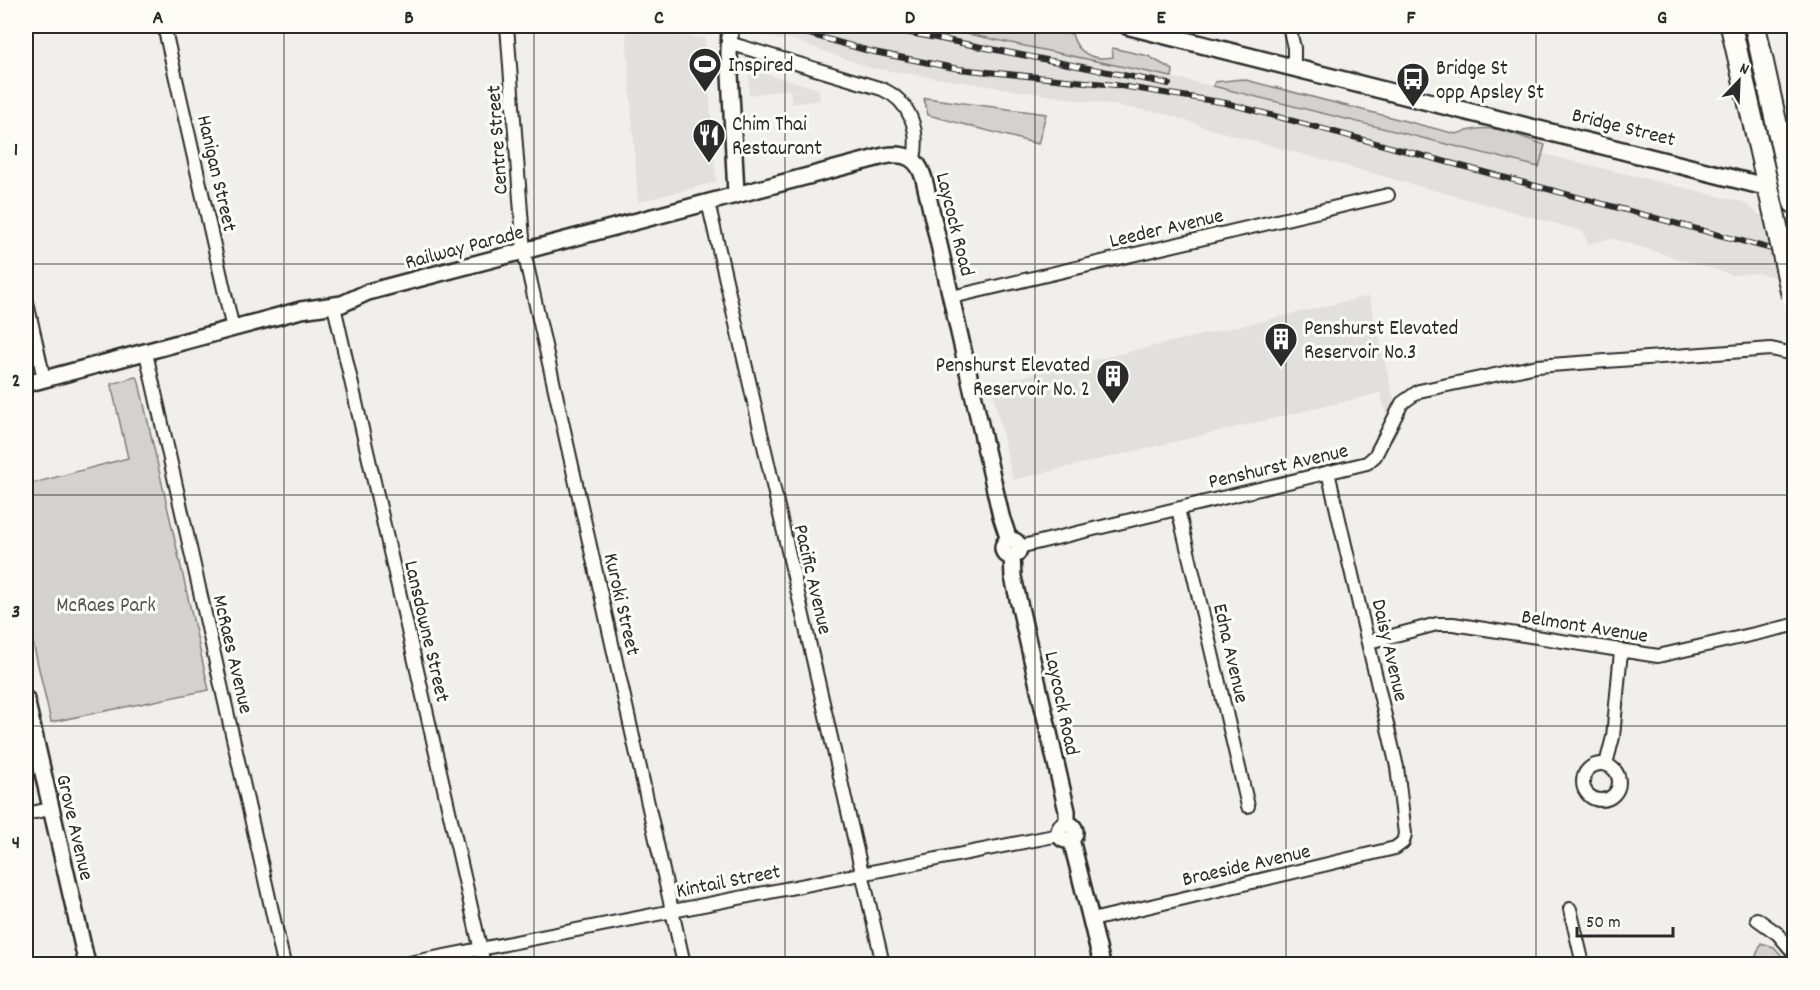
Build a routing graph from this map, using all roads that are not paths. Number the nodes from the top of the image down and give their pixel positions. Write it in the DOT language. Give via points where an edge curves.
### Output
graph roads {
  1 [pos="164,26"];
  2 [pos="507,26"];
  3 [pos="730,26"];
  4 [pos="1128,26"];
  5 [pos="1289,26"];
  6 [pos="1731,26"];
  7 [pos="1755,26"];
  8 [pos="729,43"];
  9 [pos="1294,68"];
  10 [pos="914,159"];
  11 [pos="1767,187"];
  12 [pos="736,194"];
  13 [pos="1388,195"];
  14 [pos="1794,198"];
  15 [pos="708,202"];
  16 [pos="524,252"];
  17 [pos="952,297"];
  18 [pos="26,298"];
  19 [pos="1793,303"];
  20 [pos="334,306"];
  21 [pos="233,329"];
  22 [pos="146,353"];
  23 [pos="1794,354"];
  24 [pos="44,379"];
  25 [pos="26,384"];
  26 [pos="1328,472"];
  27 [pos="1178,509"];
  28 [pos="1013,547"];
  29 [pos="1794,625"];
  30 [pos="1369,642"];
  31 [pos="1621,651"];
  32 [pos="26,699"];
  33 [pos="1606,764"];
  34 [pos="1248,806"];
  35 [pos="50,809"];
  36 [pos="26,814"];
  37 [pos="1065,832"];
  38 [pos="1404,839"];
  39 [pos="861,873"];
  40 [pos="1570,909"];
  41 [pos="672,910"];
  42 [pos="1757,919"];
  43 [pos="1092,920"];
  44 [pos="481,950"];
  45 [pos="1794,953"];
  46 [pos="87,964"];
  47 [pos="284,964"];
  48 [pos="404,964"];
  49 [pos="484,964"];
  50 [pos="684,964"];
  51 [pos="883,964"];
  52 [pos="1102,964"];
  53 [pos="1583,964"];
  1 -- 21 [label="street, Hanigan Street"];
  2 -- 16 [label="street, Centre Street"];
  3 -- 8 [label="street"];
  4 -- 9 [label="main road, Bridge Street"];
  5 -- 9 [label="street"];
  6 -- 11 [label="highway"];
  7 -- 14 [label="highway"];
  8 -- 10 [label="street, Laycock Road" via="898,97 915,130"];
  8 -- 12 [label="street"];
  9 -- 11 [label="main road, Bridge Street"];
  10 -- 12 [label="street, Railway Parade" via="892,154"];
  10 -- 17 [label="street, Laycock Road" via="924,179"];
  11 -- 14 [label="highway, Bridge Street"];
  11 -- 19 [label="highway, bridge"];
  12 -- 15 [label="street, Railway Parade"];
  13 -- 17 [label="street, Leeder Avenue"];
  15 -- 16 [label="street, Railway Parade"];
  15 -- 39 [label="street, Pacific Avenue"];
  16 -- 20 [label="street, Railway Parade" via="368,292"];
  16 -- 41 [label="street, Kuroki Street"];
  17 -- 28 [label="street, Laycock Road" via="999,505"];
  18 -- 24 [label="street"];
  20 -- 21 [label="street, Railway Parade" via="300,309"];
  20 -- 44 [label="street, Lansdowne Street"];
  21 -- 22 [label="street, Railway Parade"];
  22 -- 24 [label="street, Railway Parade"];
  22 -- 47 [label="street, McRaes Avenue"];
  23 -- 26 [label="street, Penshurst Avenue" via="1761,350 1537,366 1419,391 1402,403 1371,460"];
  24 -- 25 [label="street, Railway Parade"];
  26 -- 27 [label="street, Penshurst Avenue"];
  26 -- 30 [label="street, Daisy Avenue"];
  27 -- 28 [label="street, Penshurst Avenue"];
  27 -- 34 [label="street, Edna Avenue"];
  28 -- 37 [label="street, Laycock Road" via="1013,577 1067,811"];
  29 -- 31 [label="street, Belmont Avenue" via="1664,656"];
  30 -- 31 [label="street, Belmont Avenue" via="1437,624 1453,624"];
  30 -- 38 [label="street, Daisy Avenue" via="1397,766"];
  31 -- 33 [label="street" via="1613,737"];
  32 -- 35 [label="street, Grove Avenue"];
  35 -- 36 [label="street"];
  35 -- 46 [label="street, Grove Avenue"];
  37 -- 39 [label="street, Kintail Street"];
  37 -- 43 [label="street, Laycock Road"];
  38 -- 43 [label="street, Braeside Avenue" via="1395,848"];
  39 -- 41 [label="street, Kintail Street"];
  39 -- 51 [label="street, Pacific Avenue"];
  40 -- 53 [label="street"];
  41 -- 44 [label="street, Kintail Street"];
  41 -- 50 [label="street, Kuroki Street"];
  42 -- 45 [label="street" via="1778,934"];
  43 -- 52 [label="street, Laycock Road"];
  44 -- 48 [label="street, Kintail Street"];
  44 -- 49 [label="street, Lansdowne Street"];
}
